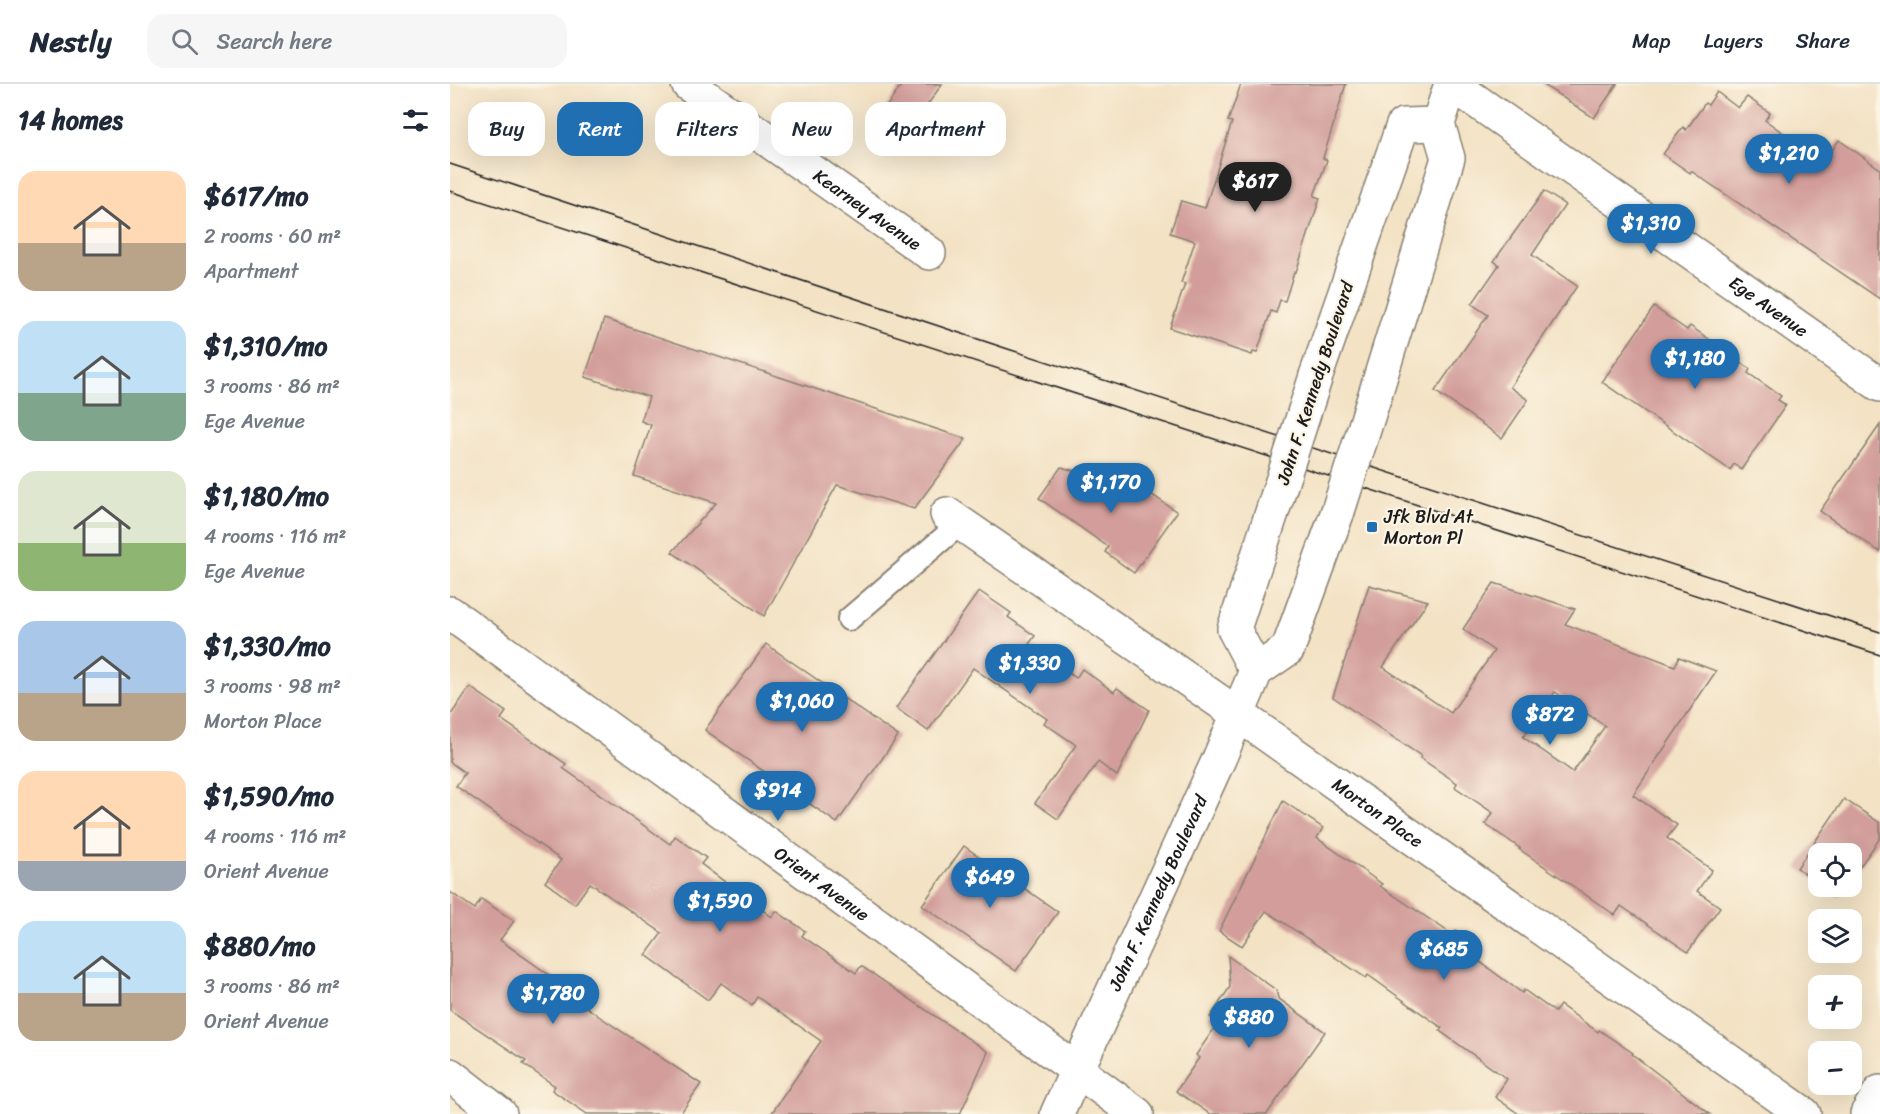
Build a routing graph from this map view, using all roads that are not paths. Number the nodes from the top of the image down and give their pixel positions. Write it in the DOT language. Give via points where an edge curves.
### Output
graph roads {
  1 [pos="688,84"];
  2 [pos="1451,84"];
  3 [pos="1438,124"];
  4 [pos="929,253"];
  5 [pos="1880,385"];
  6 [pos="954,518"];
  7 [pos="450,614"];
  8 [pos="849,619"];
  9 [pos="1256,671"];
  10 [pos="1239,715"];
  11 [pos="1077,1071"];
  12 [pos="450,1075"];
  13 [pos="1880,1092"];
  14 [pos="500,1114"];
  15 [pos="1057,1114"];
  16 [pos="1137,1114"];
  17 [pos="1804,1114"];
  18 [pos="1867,1114"];
  1 -- 4 [label="street, Kearney Avenue"];
  2 -- 3 [label="street"];
  2 -- 5 [label="street, Ege Avenue"];
  3 -- 9 [label="street, bridge" via="1448,158 1338,511 1288,649"];
  3 -- 9 [label="street, John F. Kennedy Boulevard, bridge" via="1403,125 1316,376 1234,628"];
  6 -- 8 [label="lane"];
  6 -- 10 [label="street, Morton Place"];
  7 -- 11 [label="street, Orient Avenue"];
  9 -- 10 [label="street, John F. Kennedy Boulevard"];
  10 -- 11 [label="street, John F. Kennedy Boulevard"];
  10 -- 17 [label="street, Morton Place"];
  11 -- 15 [label="street, John F. Kennedy Boulevard"];
  11 -- 16 [label="street, Orient Avenue"];
  12 -- 14 [label="street"];
  13 -- 18 [label="street"];
}
